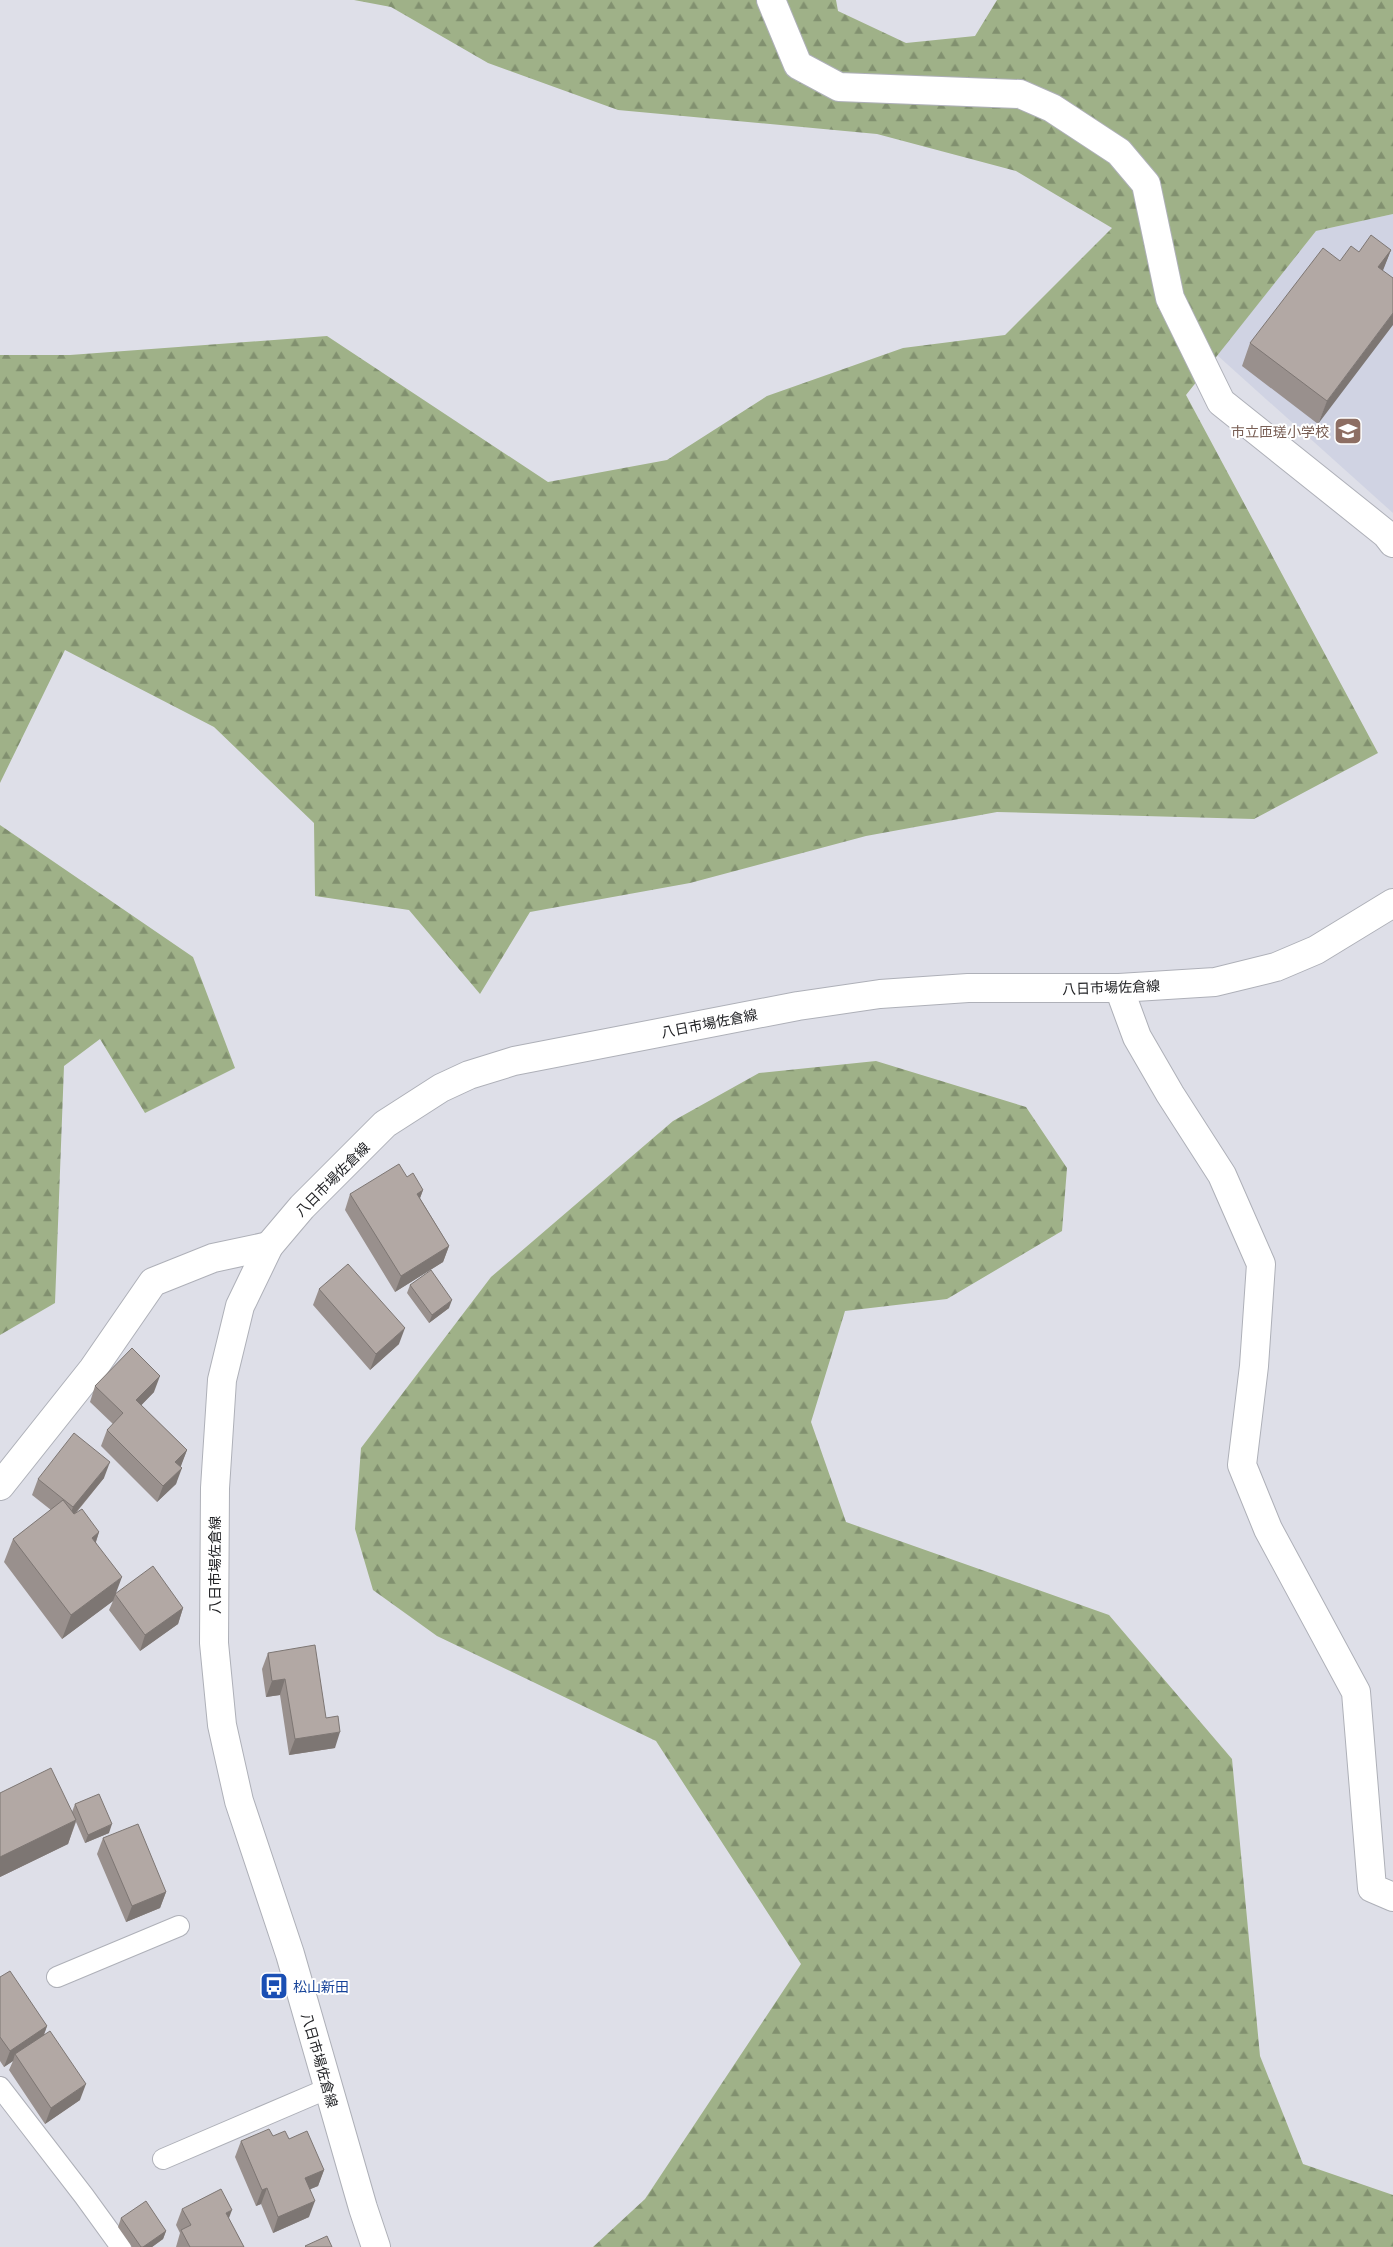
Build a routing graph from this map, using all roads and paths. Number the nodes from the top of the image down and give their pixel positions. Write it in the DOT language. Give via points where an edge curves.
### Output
graph roads {
  1 [pos="771,0"];
  2 [pos="1393,543"];
  3 [pos="1393,903"];
  4 [pos="1119,988"];
  5 [pos="269,1246"];
  6 [pos="0,1486"];
  7 [pos="1393,1897"];
  8 [pos="179,1926"];
  9 [pos="57,1977"];
  10 [pos="0,2087"];
  11 [pos="329,2088"];
  12 [pos="163,2159"];
  13 [pos="121,2247"];
  14 [pos="376,2247"];
  1 -- 2 [label="street" via="798,64 838,87 1020,94 1052,108 1119,152 1146,184 1170,298 1221,402 1386,534"];
  3 -- 4 [label="street, 八日市場佐倉線" via="1316,950 1276,967 1215,982"];
  4 -- 5 [label="street, 八日市場佐倉線" via="968,988 880,994 798,1006 514,1061 441,1088 385,1124 302,1207"];
  4 -- 7 [label="street" via="1137,1037 1222,1175 1261,1264 1254,1366 1242,1465 1268,1529 1356,1692 1372,1888"];
  5 -- 6 [label="street" via="213,1258 153,1282 93,1369"];
  5 -- 11 [label="street, 八日市場佐倉線" via="240,1306 222,1380 215,1488 214,1643 222,1725 239,1801 290,1954"];
  8 -- 9 [label="lane"];
  10 -- 13 [label="lane"];
  11 -- 12 [label="lane"];
  11 -- 14 [label="street, 八日市場佐倉線"];
}
